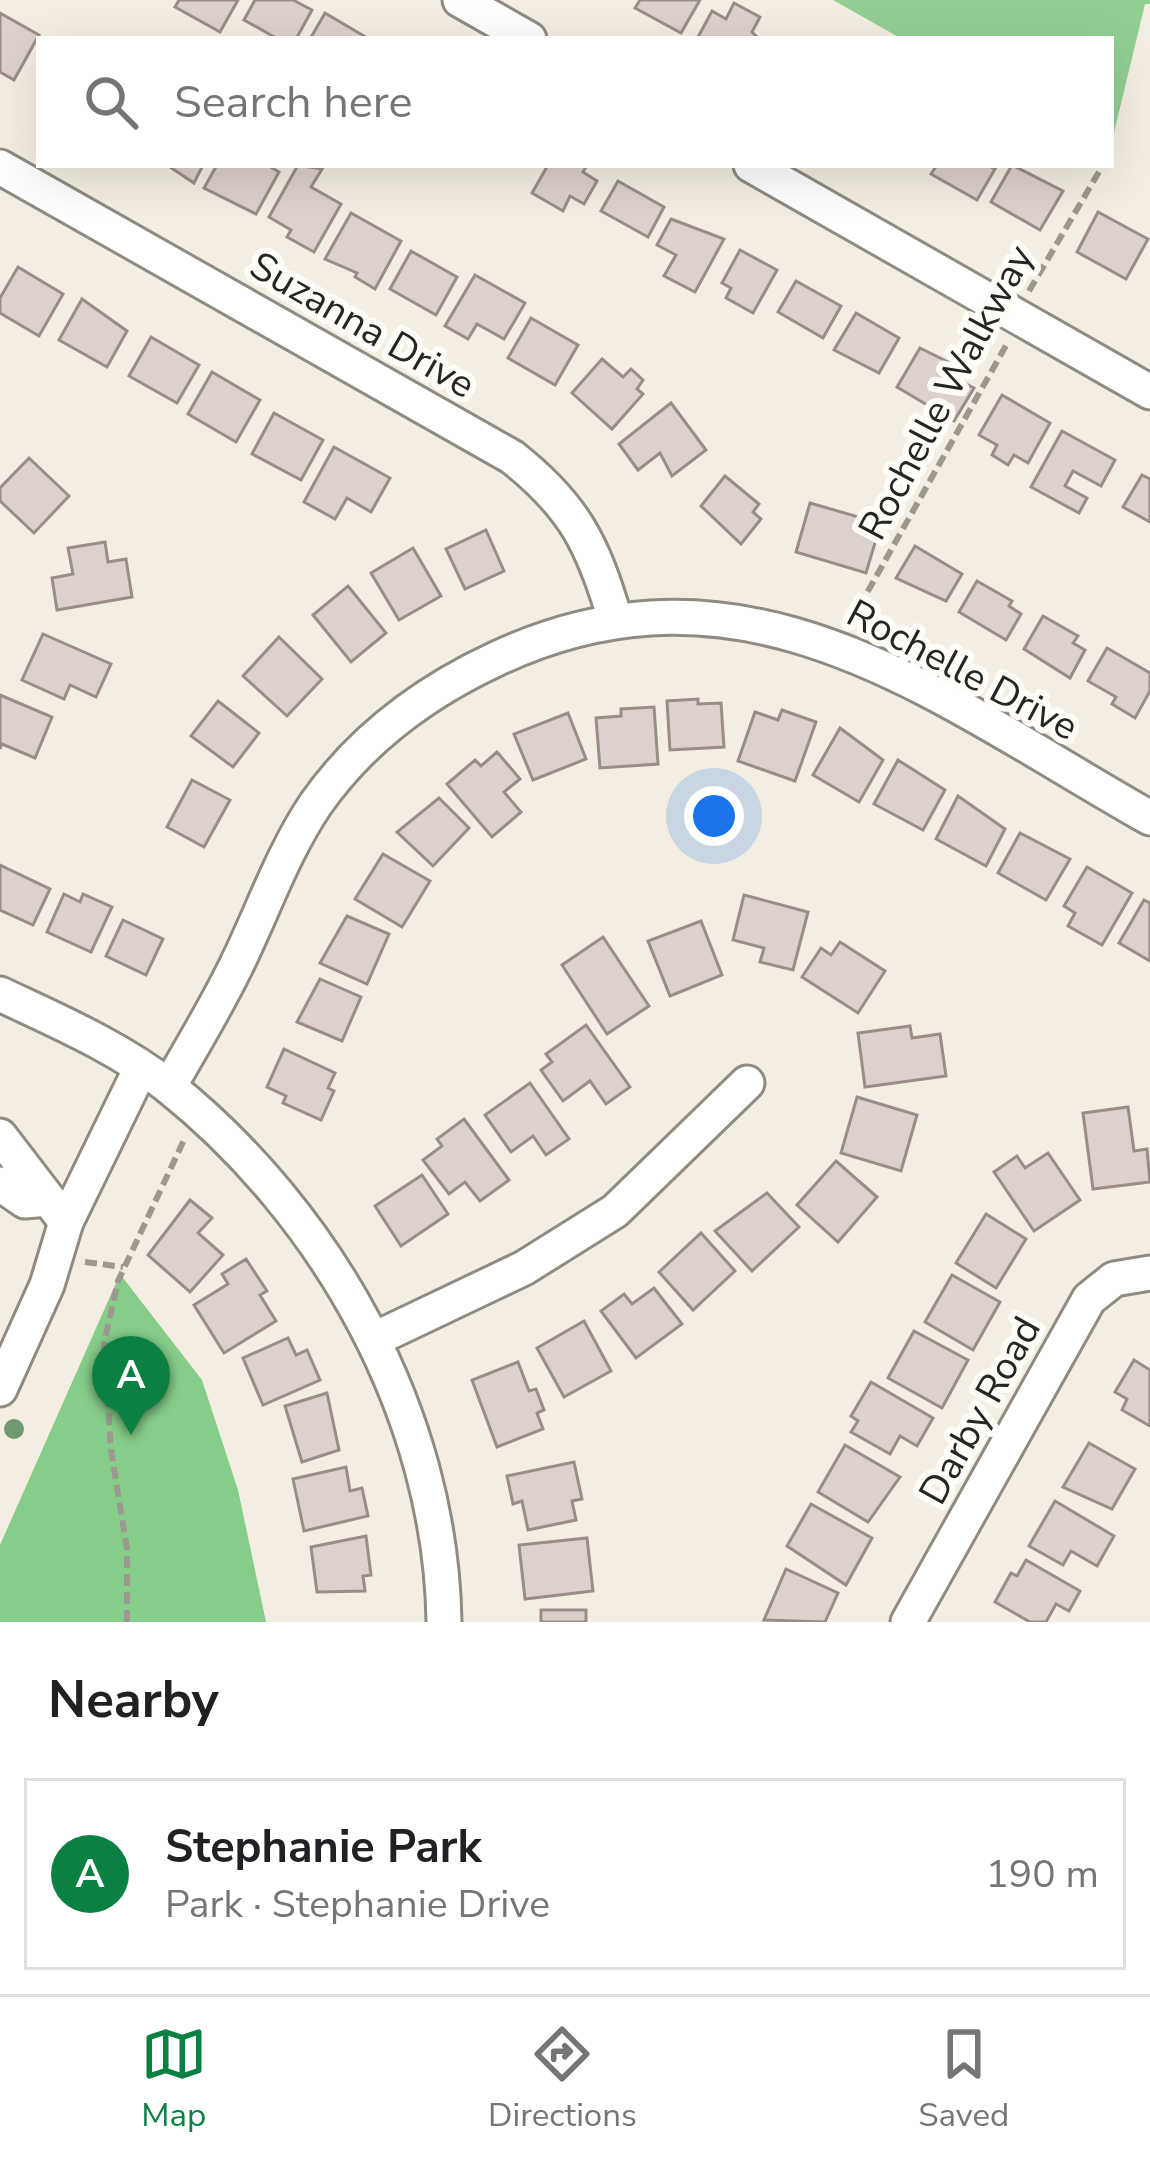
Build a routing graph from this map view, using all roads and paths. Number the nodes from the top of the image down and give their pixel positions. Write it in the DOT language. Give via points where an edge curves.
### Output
graph roads {
  1 [pos="460,0"];
  2 [pos="524,36"];
  3 [pos="0,166"];
  4 [pos="756,168"];
  5 [pos="1101,168"];
  6 [pos="1020,318"];
  7 [pos="1150,392"];
  8 [pos="615,620"];
  9 [pos="838,645"];
  10 [pos="1150,818"];
  11 [pos="0,994"];
  12 [pos="155,1078"];
  13 [pos="747,1083"];
  14 [pos="200,1118"];
  15 [pos="0,1136"];
  16 [pos="0,1184"];
  17 [pos="56,1211"];
  18 [pos="1150,1273"];
  19 [pos="375,1339"];
  20 [pos="0,1389"];
  21 [pos="127,1622"];
  22 [pos="444,1622"];
  23 [pos="908,1622"];
  1 -- 2 [label="street"];
  3 -- 8 [label="street, Suzanna Drive" via="512,457 576,520"];
  4 -- 6 [label="street"];
  5 -- 6 [label="path, Rochelle Walkway" via="1031,282"];
  6 -- 7 [label="street"];
  6 -- 9 [label="path, Rochelle Walkway"];
  8 -- 9 [label="street, Rochelle Drive" via="750,621"];
  8 -- 12 [label="street, Rochelle Drive" via="566,631 457,677 399,715 356,757 292,842 235,969"];
  9 -- 10 [label="street, Rochelle Drive"];
  11 -- 12 [label="street"];
  12 -- 14 [label="street"];
  12 -- 17 [label="street, Rochelle Drive"];
  13 -- 19 [label="street" via="615,1211 524,1268"];
  14 -- 19 [label="street" via="294,1214"];
  14 -- 21 [label="path" via="176,1151 123,1267 104,1343"];
  15 -- 17 [label="street"];
  16 -- 17 [label="street"];
  17 -- 20 [label="street, Rochelle Drive" via="47,1285"];
  18 -- 23 [label="street, Darby Road" via="1114,1279 1089,1299"];
  19 -- 22 [label="street" via="424,1483"];
}
